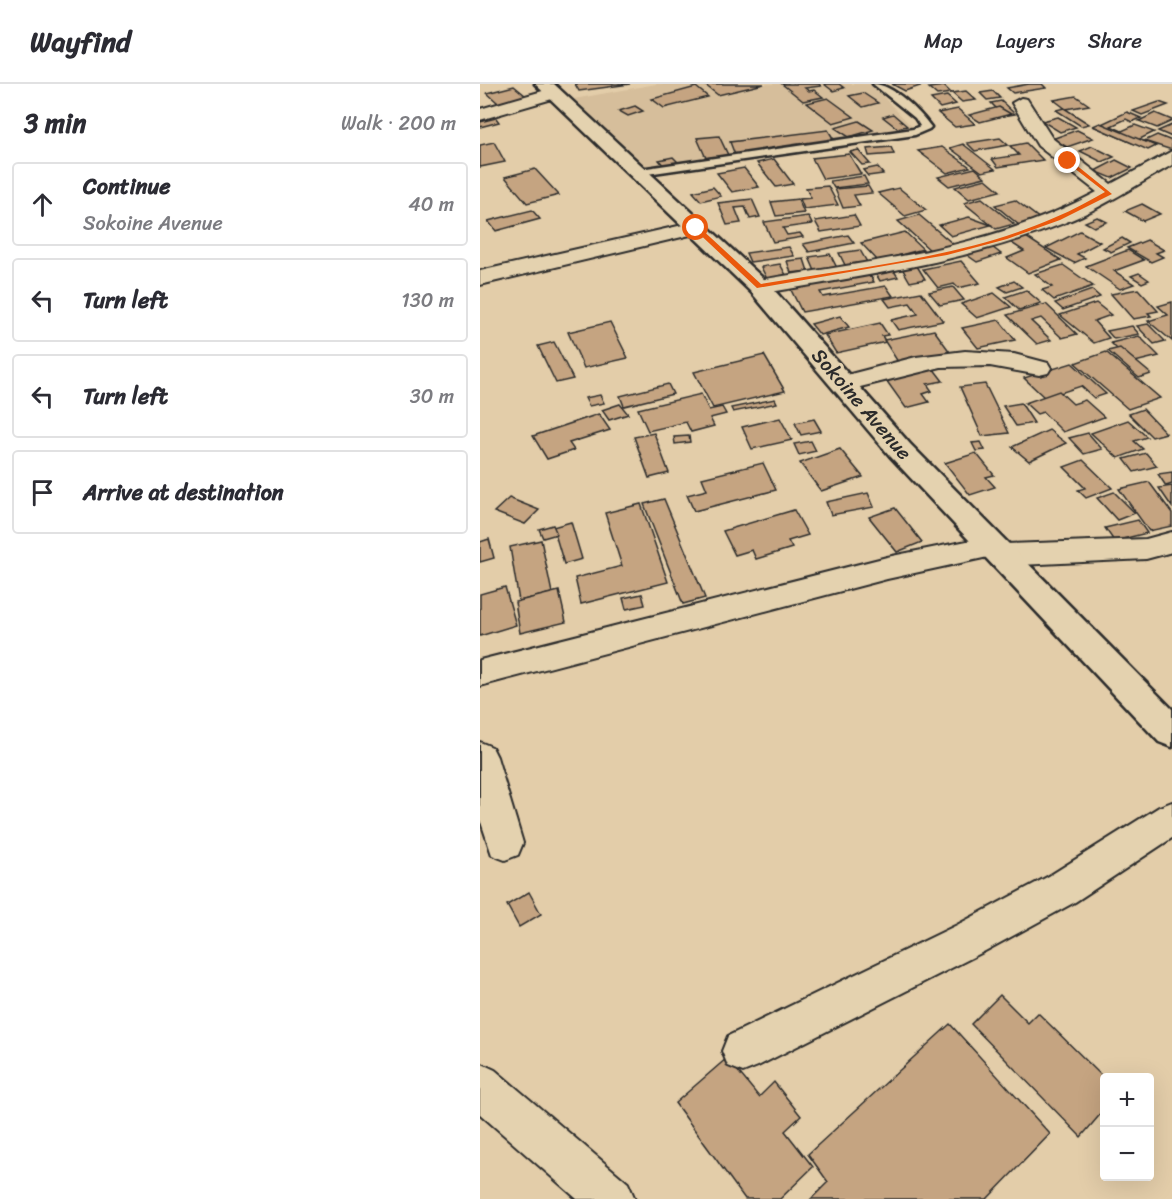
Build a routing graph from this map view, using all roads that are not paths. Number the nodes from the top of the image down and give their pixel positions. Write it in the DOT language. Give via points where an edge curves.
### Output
graph roads {
  1 [pos="878,84"];
  2 [pos="549,89"];
  3 [pos="1021,104"];
  4 [pos="480,115"];
  5 [pos="1172,156"];
  6 [pos="640,172"];
  7 [pos="1110,193"];
  8 [pos="696,228"];
  9 [pos="480,278"];
  10 [pos="759,287"];
  11 [pos="1039,368"];
  12 [pos="844,383"];
  13 [pos="1172,542"];
  14 [pos="997,550"];
  15 [pos="480,674"];
  16 [pos="1172,732"];
  17 [pos="480,757"];
  18 [pos="1172,818"];
  19 [pos="505,843"];
  20 [pos="743,1051"];
  21 [pos="480,1085"];
  22 [pos="612,1199"];
  1 -- 6 [label="lane" via="926,127 915,132"];
  2 -- 4 [label="street"];
  2 -- 6 [label="street, Sokoine Avenue"];
  3 -- 7 [label="street" via="1045,142"];
  5 -- 7 [label="street"];
  6 -- 8 [label="street, Sokoine Avenue"];
  7 -- 10 [label="street" via="1058,219 1005,238 944,254"];
  8 -- 9 [label="street"];
  8 -- 10 [label="street, Sokoine Avenue"];
  10 -- 12 [label="street, Sokoine Avenue"];
  11 -- 12 [label="street" via="1011,359 980,357 904,366"];
  12 -- 14 [label="street, Sokoine Avenue" via="900,450"];
  13 -- 14 [label="street" via="1146,549"];
  14 -- 15 [label="street" via="887,568"];
  14 -- 16 [label="street, Sokoine Avenue"];
  17 -- 19 [label="street"];
  18 -- 20 [label="street" via="1062,889"];
  21 -- 22 [label="street"];
}
